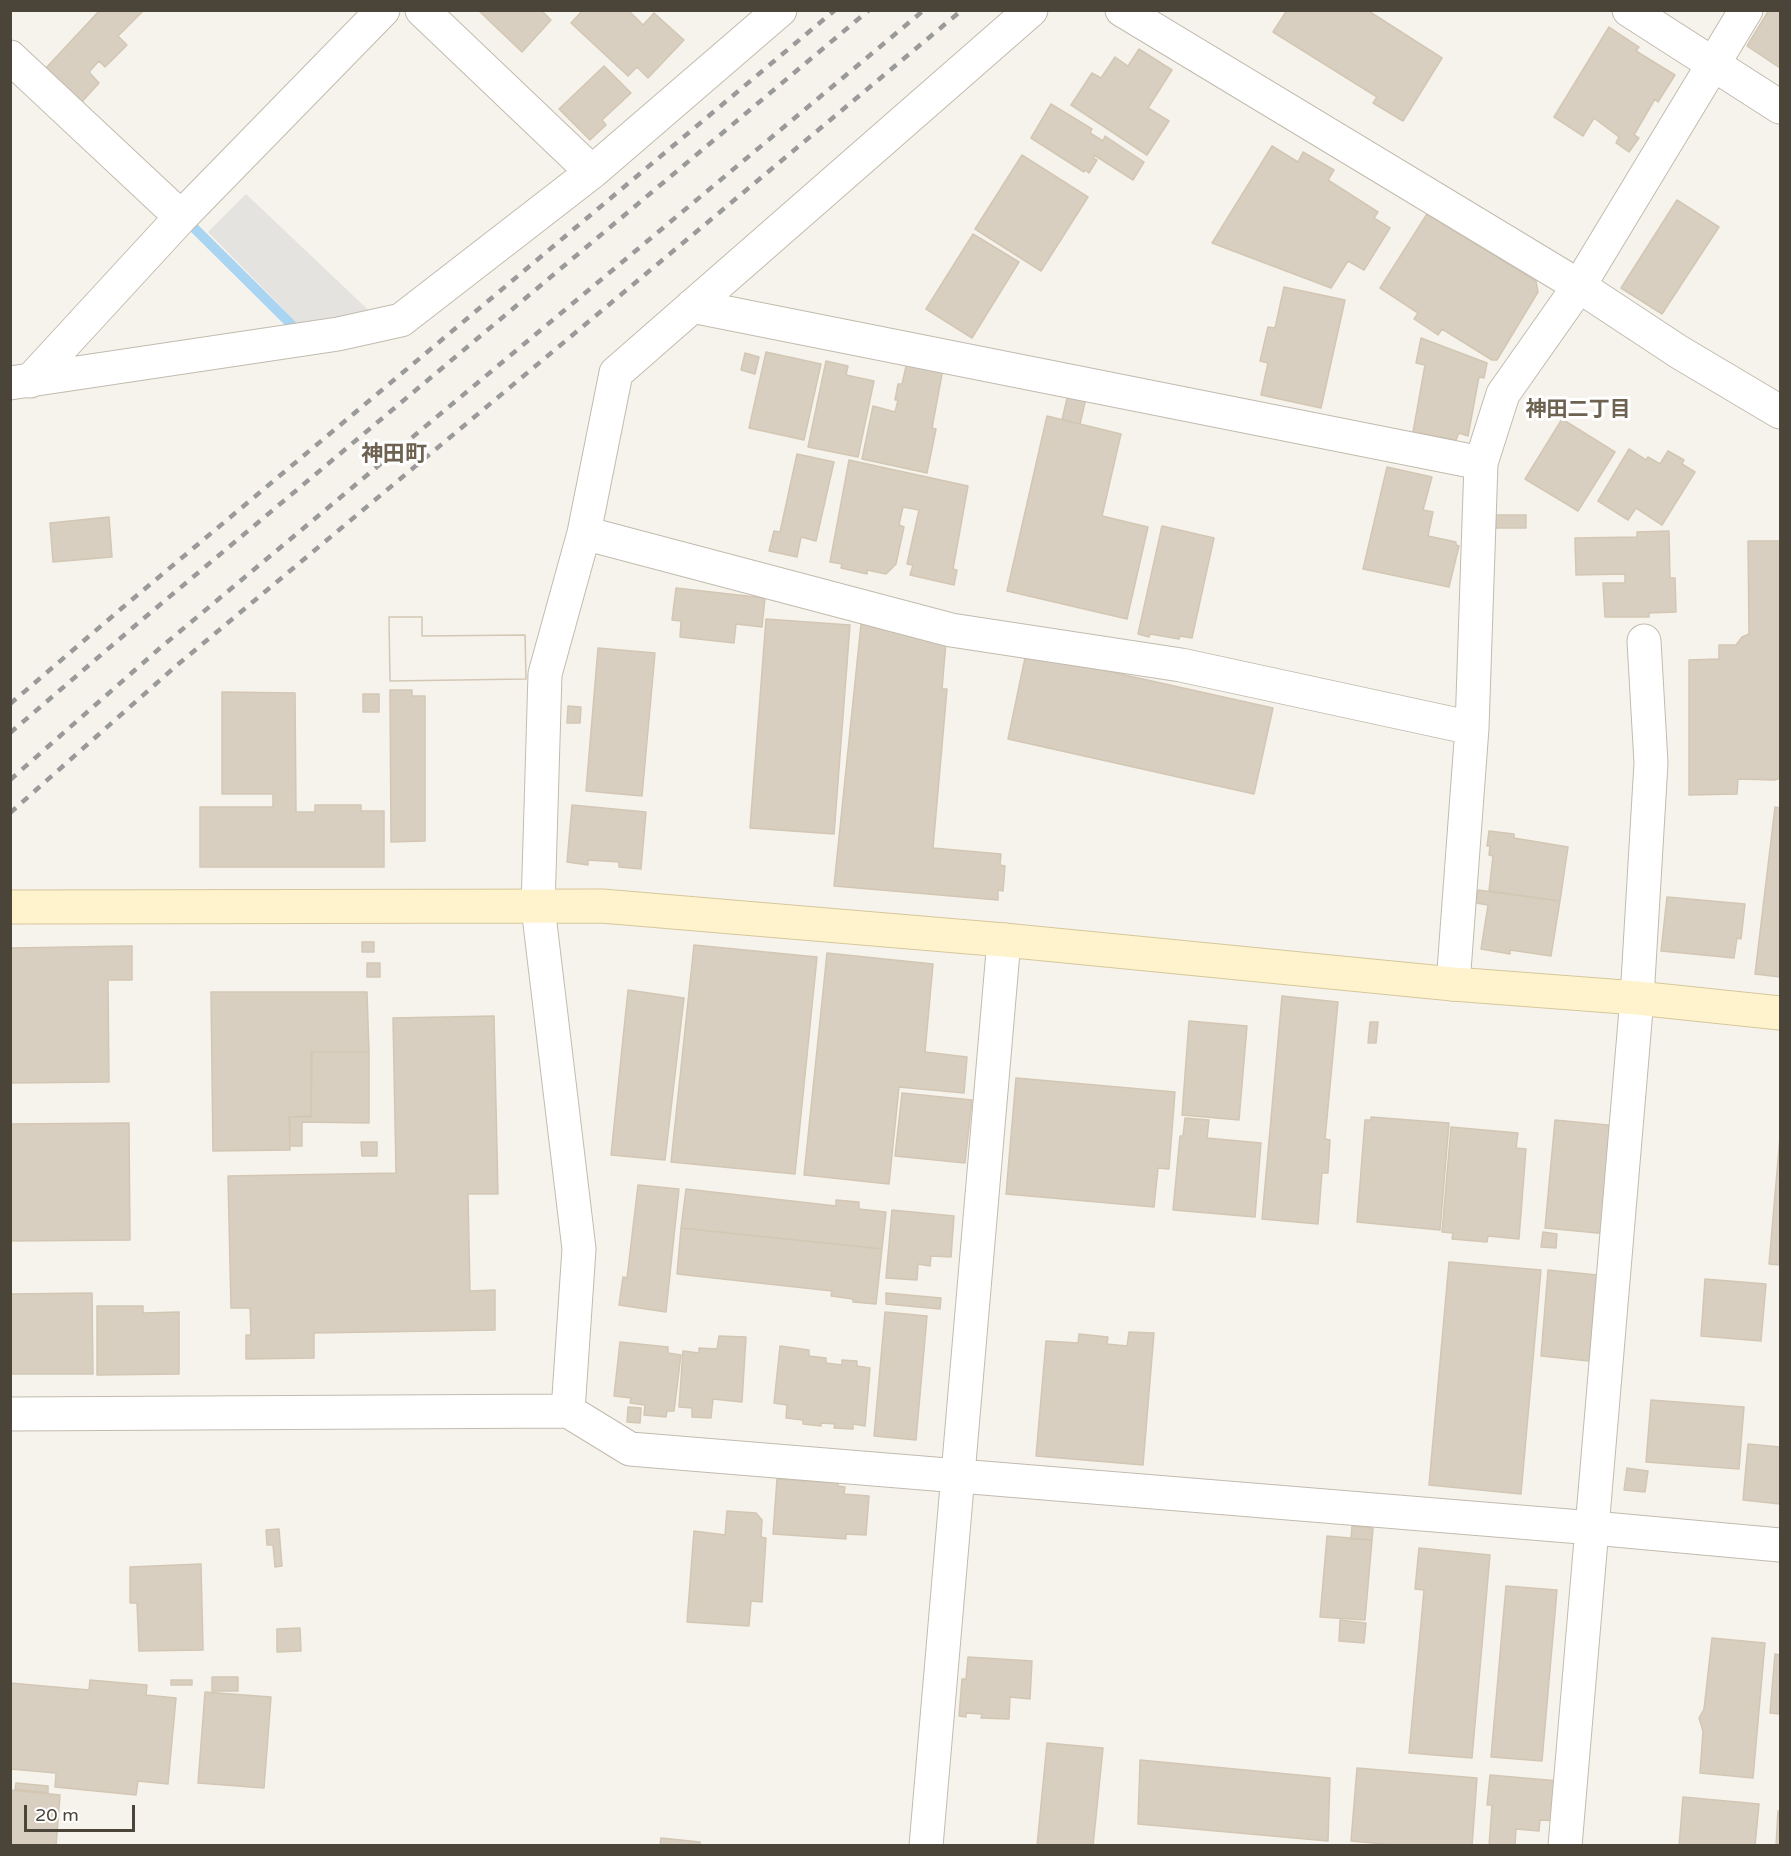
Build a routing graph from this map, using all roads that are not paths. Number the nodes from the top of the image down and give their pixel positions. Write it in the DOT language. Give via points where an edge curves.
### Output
graph roads {
  1 [pos="383,10"];
  2 [pos="422,10"];
  3 [pos="780,10"];
  4 [pos="1030,10"];
  5 [pos="1122,10"];
  6 [pos="1629,10"];
  7 [pos="1746,10"];
  8 [pos="10,57"];
  9 [pos="1714,65"];
  10 [pos="1780,107"];
  11 [pos="592,172"];
  12 [pos="181,217"];
  13 [pos="1579,286"];
  14 [pos="692,306"];
  15 [pos="20,382"];
  16 [pos="1780,412"];
  17 [pos="1481,463"];
  18 [pos="584,533"];
  19 [pos="1644,641"];
  20 [pos="1472,728"];
  21 [pos="10,907"];
  22 [pos="538,908"];
  23 [pos="1004,940"];
  24 [pos="1453,984"];
  25 [pos="1637,998"];
  26 [pos="1780,1013"];
  27 [pos="568,1411"];
  28 [pos="10,1413"];
  29 [pos="958,1475"];
  30 [pos="1593,1528"];
  31 [pos="1780,1545"];
  32 [pos="926,1845"];
  33 [pos="1565,1845"];
  1 -- 12 [label="street"];
  2 -- 11 [label="street"];
  3 -- 11 [label="street"];
  4 -- 14 [label="street"];
  5 -- 13 [label="street"];
  6 -- 9 [label="street"];
  7 -- 9 [label="street"];
  8 -- 12 [label="street"];
  9 -- 10 [label="street"];
  9 -- 13 [label="street"];
  11 -- 15 [label="street" via="401,320 338,334"];
  12 -- 15 [label="street"];
  13 -- 16 [label="street"];
  13 -- 17 [label="street" via="1503,394"];
  14 -- 17 [label="street"];
  14 -- 18 [label="street" via="616,373"];
  17 -- 20 [label="street"];
  18 -- 20 [label="street" via="951,630 1181,665"];
  18 -- 22 [label="street" via="545,674"];
  19 -- 25 [label="street" via="1651,763"];
  20 -- 24 [label="street"];
  21 -- 22 [label="street"];
  22 -- 23 [label="street" via="602,906"];
  22 -- 27 [label="street" via="579,1250"];
  23 -- 24 [label="street"];
  23 -- 29 [label="street"];
  24 -- 25 [label="street"];
  25 -- 26 [label="street"];
  25 -- 30 [label="street"];
  27 -- 28 [label="street"];
  27 -- 29 [label="street" via="630,1449"];
  29 -- 30 [label="street"];
  29 -- 32 [label="street"];
  30 -- 31 [label="street"];
  30 -- 33 [label="street"];
}
